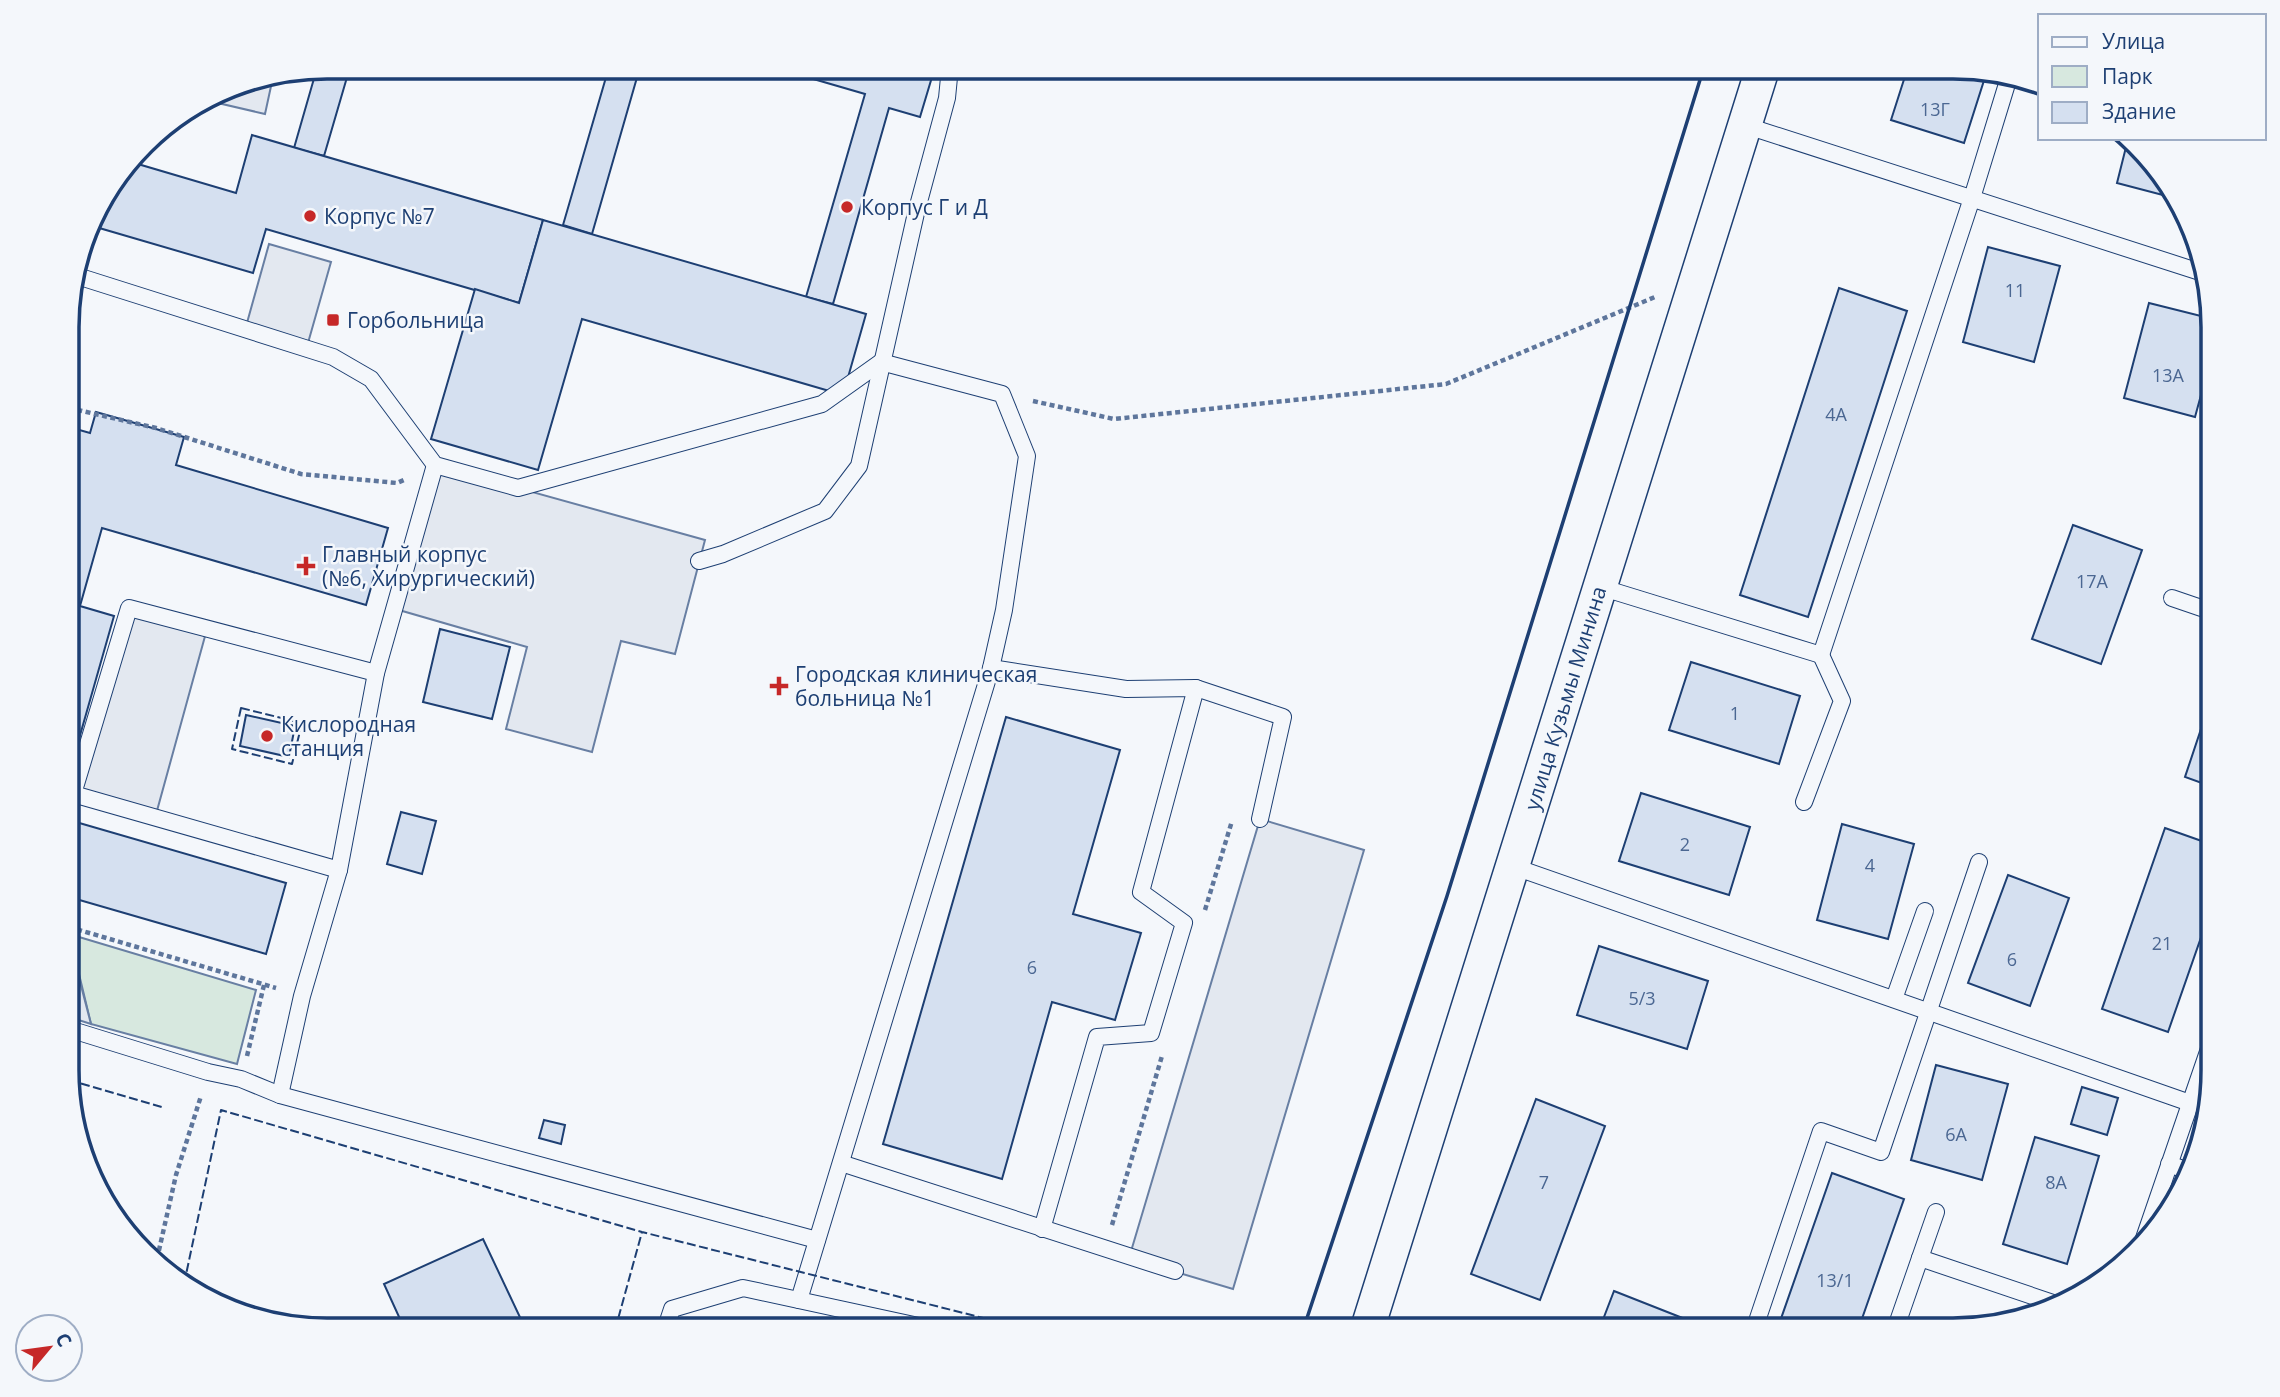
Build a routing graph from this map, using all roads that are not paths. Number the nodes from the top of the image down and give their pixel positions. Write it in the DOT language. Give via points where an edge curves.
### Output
graph roads {
  1 [pos="949,79"];
  2 [pos="1759,79"];
  3 [pos="2007,85"];
  4 [pos="1744,125"];
  5 [pos="1972,198"];
  6 [pos="2195,270"];
  7 [pos="84,278"];
  8 [pos="881,362"];
  9 [pos="435,465"];
  10 [pos="699,561"];
  11 [pos="1600,587"];
  12 [pos="2172,598"];
  13 [pos="2201,608"];
  14 [pos="1821,655"];
  15 [pos="991,668"];
  16 [pos="376,673"];
  17 [pos="1196,688"];
  18 [pos="79,777"];
  19 [pos="79,795"];
  20 [pos="1804,802"];
  21 [pos="1260,819"];
  22 [pos="1979,862"];
  23 [pos="1512,866"];
  24 [pos="339,870"];
  25 [pos="1925,911"];
  26 [pos="1894,999"];
  27 [pos="1929,1012"];
  28 [pos="79,1032"];
  29 [pos="2201,1071"];
  30 [pos="280,1095"];
  31 [pos="2190,1103"];
  32 [pos="841,1163"];
  33 [pos="2169,1164"];
  34 [pos="2181,1168"];
  35 [pos="1936,1212"];
  36 [pos="2150,1221"];
  37 [pos="1042,1230"];
  38 [pos="817,1240"];
  39 [pos="1920,1258"];
  40 [pos="1175,1271"];
  41 [pos="799,1300"];
  42 [pos="2045,1300"];
  43 [pos="669,1318"];
  44 [pos="882,1318"];
  45 [pos="1371,1318"];
  46 [pos="1758,1318"];
  47 [pos="1899,1318"];
  1 -- 8 [label="lane"];
  2 -- 4 [label="street, улица Кузьмы Минина"];
  3 -- 5 [label="lane"];
  4 -- 5 [label="lane"];
  4 -- 11 [label="street, улица Кузьмы Минина"];
  5 -- 6 [label="lane"];
  5 -- 14 [label="lane"];
  7 -- 9 [label="lane" via="333,357 371,379"];
  8 -- 9 [label="lane" via="822,404 518,488"];
  8 -- 10 [label="lane" via="859,466 825,511"];
  8 -- 15 [label="lane" via="1002,394 1027,456"];
  9 -- 16 [label="lane"];
  11 -- 14 [label="lane"];
  11 -- 23 [label="street, улица Кузьмы Минина"];
  12 -- 13 [label="lane"];
  14 -- 20 [label="lane" via="1842,701"];
  15 -- 17 [label="lane" via="1126,689"];
  15 -- 32 [label="lane"];
  16 -- 18 [label="lane" via="129,608"];
  16 -- 24 [label="lane"];
  17 -- 21 [label="lane" via="1283,716"];
  17 -- 37 [label="lane" via="1141,892 1184,923 1151,1033 1097,1037"];
  19 -- 24 [label="lane"];
  22 -- 27 [label="lane"];
  23 -- 26 [label="lane"];
  23 -- 45 [label="street, улица Кузьмы Минина"];
  24 -- 30 [label="lane" via="302,996"];
  25 -- 26 [label="lane"];
  26 -- 27 [label="lane"];
  27 -- 31 [label="lane"];
  27 -- 46 [label="lane" via="1881,1152 1821,1131"];
  28 -- 30 [label="lane" via="241,1079"];
  29 -- 31 [label="lane"];
  30 -- 38 [label="lane"];
  31 -- 33 [label="lane"];
  32 -- 37 [label="lane"];
  32 -- 38 [label="lane"];
  33 -- 34 [label="lane"];
  33 -- 36 [label="lane"];
  35 -- 39 [label="lane"];
  37 -- 40 [label="lane"];
  38 -- 41 [label="lane"];
  39 -- 42 [label="lane"];
  39 -- 47 [label="lane"];
  41 -- 43 [label="lane" via="743,1288 672,1309"];
  41 -- 44 [label="lane"];
}
